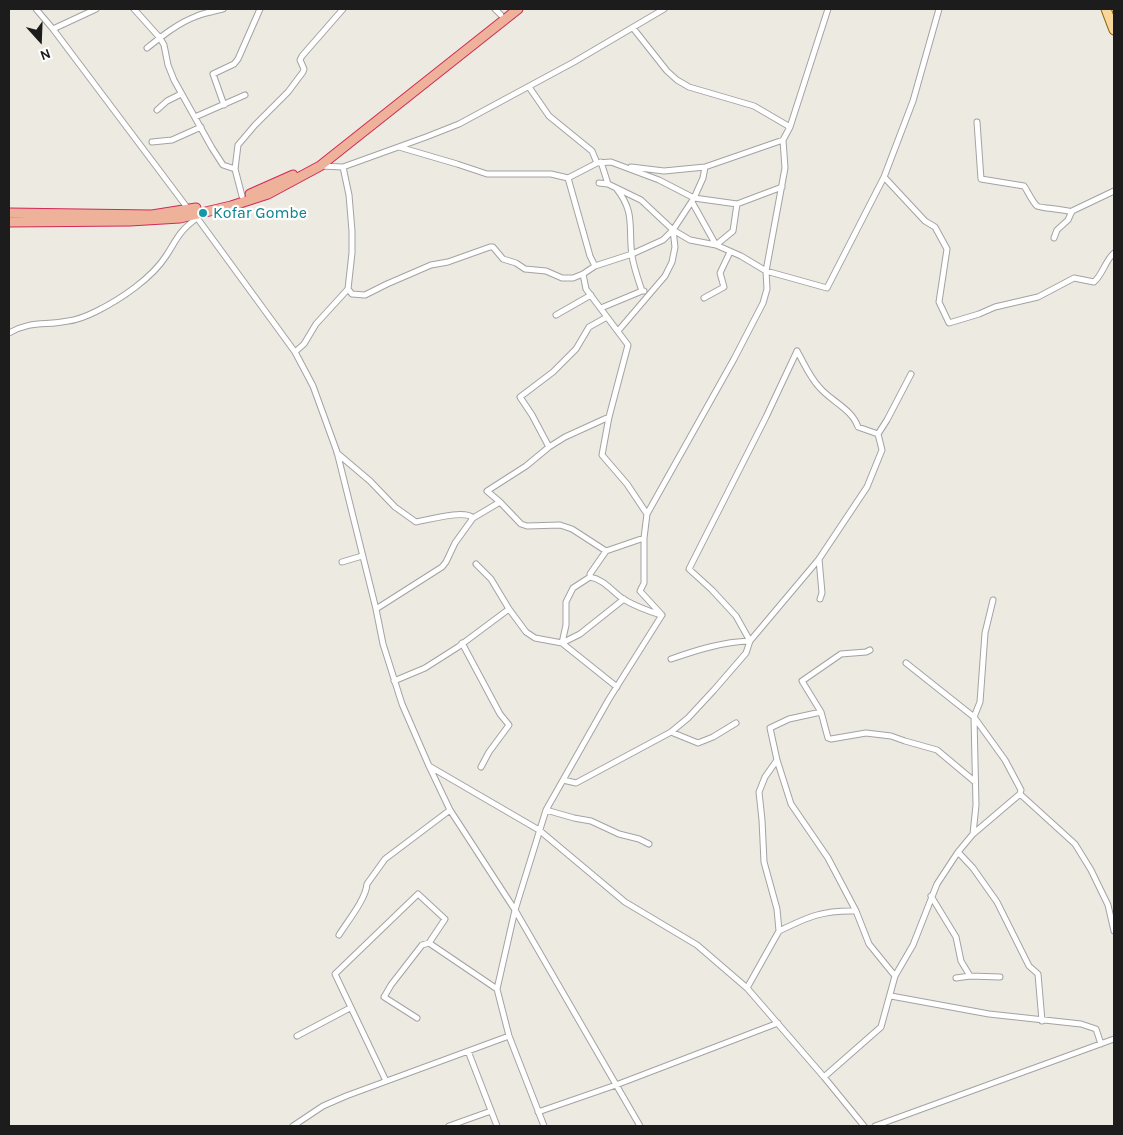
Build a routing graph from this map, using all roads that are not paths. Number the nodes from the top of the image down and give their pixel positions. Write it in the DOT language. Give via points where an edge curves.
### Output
graph roads {
  1 [pos="36,9"];
  2 [pos="96,9"];
  3 [pos="134,9"];
  4 [pos="223,9"];
  5 [pos="260,9"];
  6 [pos="343,9"];
  7 [pos="509,9"];
  8 [pos="518,9"];
  9 [pos="664,9"];
  10 [pos="828,9"];
  11 [pos="939,9"];
  12 [pos="1106,9"];
  13 [pos="655,11"];
  14 [pos="498,12"];
  15 [pos="633,28"];
  16 [pos="53,29"];
  17 [pos="1114,30"];
  18 [pos="160,38"];
  19 [pos="147,48"];
  20 [pos="529,87"];
  21 [pos="182,94"];
  22 [pos="245,95"];
  23 [pos="224,105"];
  24 [pos="156,110"];
  25 [pos="195,117"];
  26 [pos="977,122"];
  27 [pos="201,127"];
  28 [pos="790,127"];
  29 [pos="783,140"];
  30 [pos="152,142"];
  31 [pos="399,147"];
  32 [pos="599,163"];
  33 [pos="320,166"];
  34 [pos="623,166"];
  35 [pos="344,167"];
  36 [pos="704,167"];
  37 [pos="235,169"];
  38 [pos="884,177"];
  39 [pos="568,178"];
  40 [pos="599,183"];
  41 [pos="608,184"];
  42 [pos="782,187"];
  43 [pos="616,188"];
  44 [pos="1114,190"];
  45 [pos="242,196"];
  46 [pos="693,200"];
  47 [pos="737,204"];
  48 [pos="1072,212"];
  49 [pos="9,213"];
  50 [pos="194,214"];
  51 [pos="9,222"];
  52 [pos="673,230"];
  53 [pos="1054,238"];
  54 [pos="716,245"];
  55 [pos="730,252"];
  56 [pos="1114,253"];
  57 [pos="632,254"];
  58 [pos="595,266"];
  59 [pos="766,271"];
  60 [pos="583,274"];
  61 [pos="348,289"];
  62 [pos="642,291"];
  63 [pos="650,293"];
  64 [pos="591,296"];
  65 [pos="704,298"];
  66 [pos="601,308"];
  67 [pos="556,315"];
  68 [pos="607,317"];
  69 [pos="618,331"];
  70 [pos="9,333"];
  71 [pos="295,352"];
  72 [pos="911,374"];
  73 [pos="609,417"];
  74 [pos="878,434"];
  75 [pos="549,447"];
  76 [pos="337,452"];
  77 [pos="500,502"];
  78 [pos="647,514"];
  79 [pos="473,518"];
  80 [pos="644,538"];
  81 [pos="606,551"];
  82 [pos="362,556"];
  83 [pos="819,559"];
  84 [pos="342,562"];
  85 [pos="476,564"];
  86 [pos="590,577"];
  87 [pos="624,599"];
  88 [pos="820,599"];
  89 [pos="993,600"];
  90 [pos="376,609"];
  91 [pos="508,609"];
  92 [pos="662,615"];
  93 [pos="750,641"];
  94 [pos="462,643"];
  95 [pos="562,643"];
  96 [pos="870,650"];
  97 [pos="671,659"];
  98 [pos="906,663"];
  99 [pos="394,681"];
  100 [pos="617,687"];
  101 [pos="820,712"];
  102 [pos="974,718"];
  103 [pos="736,723"];
  104 [pos="671,732"];
  105 [pos="777,760"];
  106 [pos="428,766"];
  107 [pos="481,768"];
  108 [pos="563,780"];
  109 [pos="974,781"];
  110 [pos="1020,794"];
  111 [pos="450,810"];
  112 [pos="546,810"];
  113 [pos="539,830"];
  114 [pos="973,834"];
  115 [pos="649,844"];
  116 [pos="958,852"];
  117 [pos="931,896"];
  118 [pos="516,910"];
  119 [pos="856,911"];
  120 [pos="779,931"];
  121 [pos="1114,931"];
  122 [pos="339,935"];
  123 [pos="428,943"];
  124 [pos="895,976"];
  125 [pos="970,976"];
  126 [pos="1000,977"];
  127 [pos="956,978"];
  128 [pos="747,988"];
  129 [pos="497,989"];
  130 [pos="891,996"];
  131 [pos="350,1008"];
  132 [pos="417,1018"];
  133 [pos="1042,1021"];
  134 [pos="778,1023"];
  135 [pos="297,1036"];
  136 [pos="509,1036"];
  137 [pos="1114,1040"];
  138 [pos="1101,1044"];
  139 [pos="468,1051"];
  140 [pos="824,1077"];
  141 [pos="386,1081"];
  142 [pos="616,1085"];
  143 [pos="492,1111"];
  144 [pos="538,1112"];
  145 [pos="293,1126"];
  146 [pos="449,1126"];
  147 [pos="497,1126"];
  148 [pos="544,1126"];
  149 [pos="640,1126"];
  150 [pos="864,1126"];
  151 [pos="875,1126"];
  1 -- 16 [label="street"];
  2 -- 16 [label="street"];
  3 -- 18 [label="street"];
  4 -- 18 [label="street" via="196,16"];
  5 -- 23 [label="street" via="238,59 213,74"];
  6 -- 37 [label="street" via="302,56 303,72 288,92 238,145"];
  7 -- 14 [label="highway"];
  8 -- 33 [label="highway"];
  9 -- 13 [label="street"];
  10 -- 28 [label="street"];
  11 -- 38 [label="street" via="913,101"];
  12 -- 17 [label="main road"];
  13 -- 15 [label="street"];
  14 -- 45 [label="highway" via="353,135 282,180"];
  15 -- 20 [label="street"];
  15 -- 28 [label="street" via="677,80 754,106"];
  16 -- 50 [label="street"];
  18 -- 19 [label="street"];
  18 -- 21 [label="street"];
  20 -- 31 [label="street" via="459,124"];
  20 -- 32 [label="street" via="548,116 592,151"];
  21 -- 24 [label="street"];
  21 -- 25 [label="street"];
  22 -- 23 [label="street"];
  23 -- 25 [label="street"];
  25 -- 27 [label="street"];
  26 -- 48 [label="street" via="981,179 1024,186 1036,205"];
  27 -- 30 [label="street" via="172,140"];
  27 -- 37 [label="street" via="223,165"];
  28 -- 29 [label="street"];
  29 -- 36 [label="street"];
  29 -- 42 [label="street" via="786,168"];
  31 -- 35 [label="street"];
  31 -- 39 [label="street" via="482,174 551,174"];
  32 -- 34 [label="street"];
  32 -- 39 [label="street"];
  32 -- 41 [label="street"];
  33 -- 35 [label="street"];
  33 -- 50 [label="highway" via="268,194"];
  34 -- 36 [label="street" via="664,171"];
  34 -- 46 [label="street" via="659,180"];
  35 -- 61 [label="street" via="352,231"];
  36 -- 46 [label="street" via="703,178"];
  37 -- 45 [label="street"];
  38 -- 56 [label="street" via="925,221 935,227 943,241 946,249 939,302 948,323 1038,297 1074,278 1094,282"];
  38 -- 59 [label="street" via="827,288"];
  39 -- 58 [label="street"];
  40 -- 41 [label="street"];
  41 -- 43 [label="street"];
  42 -- 47 [label="street"];
  42 -- 59 [label="street"];
  43 -- 52 [label="street" via="641,200"];
  43 -- 57 [label="street" via="629,209"];
  44 -- 48 [label="street"];
  45 -- 50 [label="highway"];
  46 -- 47 [label="street"];
  46 -- 52 [label="street"];
  46 -- 54 [label="street"];
  47 -- 54 [label="street" via="733,230"];
  48 -- 53 [label="street"];
  49 -- 50 [label="highway"];
  50 -- 51 [label="highway" via="149,221"];
  50 -- 70 [label="street" via="166,257 120,298 70,321 30,324"];
  50 -- 71 [label="street"];
  52 -- 54 [label="street" via="690,240"];
  52 -- 57 [label="street" via="661,241"];
  52 -- 63 [label="street" via="672,265"];
  54 -- 55 [label="street"];
  55 -- 59 [label="street"];
  55 -- 65 [label="street" via="720,273 724,287"];
  57 -- 58 [label="street"];
  57 -- 62 [label="street"];
  58 -- 60 [label="street"];
  59 -- 78 [label="street" via="767,289 763,303"];
  60 -- 61 [label="street" via="562,278 546,271 525,269 503,259 490,247 431,265 365,295 352,294"];
  60 -- 64 [label="street"];
  61 -- 71 [label="street"];
  62 -- 63 [label="street"];
  62 -- 66 [label="street"];
  63 -- 69 [label="street"];
  64 -- 66 [label="street"];
  64 -- 67 [label="street"];
  66 -- 68 [label="street"];
  68 -- 69 [label="street"];
  68 -- 75 [label="street" via="589,327 576,349 520,397"];
  69 -- 73 [label="street" via="628,345"];
  71 -- 76 [label="street" via="313,386"];
  72 -- 74 [label="street"];
  73 -- 75 [label="street"];
  73 -- 78 [label="street" via="603,458 627,484"];
  74 -- 83 [label="street" via="882,450 868,487"];
  74 -- 93 [label="street" via="858,427 838,403 819,388 797,351 689,569 736,616"];
  75 -- 77 [label="street" via="526,466 487,490"];
  76 -- 79 [label="street" via="395,507 416,522 462,514 470,514"];
  76 -- 82 [label="street"];
  77 -- 79 [label="street"];
  77 -- 81 [label="street" via="521,524 560,525"];
  78 -- 80 [label="street"];
  79 -- 90 [label="street" via="442,567"];
  80 -- 81 [label="street"];
  80 -- 92 [label="street" via="644,584 640,590"];
  81 -- 86 [label="street"];
  82 -- 84 [label="street"];
  82 -- 90 [label="street"];
  83 -- 88 [label="street"];
  83 -- 93 [label="street"];
  85 -- 91 [label="street" via="491,579"];
  86 -- 87 [label="street"];
  86 -- 95 [label="street" via="573,588 566,602"];
  87 -- 92 [label="street"];
  87 -- 95 [label="street" via="580,634"];
  89 -- 102 [label="street" via="985,633 980,702"];
  90 -- 99 [label="street"];
  91 -- 94 [label="street"];
  91 -- 95 [label="street" via="535,638"];
  92 -- 100 [label="street"];
  93 -- 97 [label="street" via="708,647"];
  93 -- 104 [label="street" via="746,653 714,690"];
  94 -- 99 [label="street" via="425,668"];
  94 -- 107 [label="street" via="509,725"];
  95 -- 100 [label="street"];
  96 -- 101 [label="street" via="841,654 802,681"];
  98 -- 102 [label="street"];
  99 -- 106 [label="street"];
  100 -- 108 [label="street"];
  101 -- 105 [label="street" via="789,719 770,728"];
  101 -- 109 [label="street" via="828,738 866,733 890,736 937,750"];
  102 -- 109 [label="street"];
  102 -- 110 [label="street" via="1005,760 1022,790"];
  103 -- 104 [label="street" via="698,743"];
  104 -- 108 [label="street" via="576,783"];
  105 -- 119 [label="street" via="791,804 828,858"];
  105 -- 120 [label="street" via="759,792 759,805 764,862 778,909"];
  106 -- 111 [label="street"];
  106 -- 113 [label="street"];
  108 -- 112 [label="street"];
  109 -- 114 [label="street"];
  110 -- 114 [label="street"];
  110 -- 121 [label="street" via="1075,844 1108,905"];
  111 -- 118 [label="street"];
  111 -- 122 [label="street" via="385,859"];
  112 -- 113 [label="street"];
  112 -- 115 [label="street" via="591,821"];
  113 -- 118 [label="street"];
  113 -- 128 [label="street" via="624,902 698,945"];
  114 -- 116 [label="street"];
  116 -- 117 [label="street"];
  116 -- 133 [label="street" via="997,902 1029,966 1038,974"];
  117 -- 124 [label="street" via="913,945"];
  117 -- 125 [label="street" via="956,937 961,961"];
  118 -- 129 [label="street"];
  118 -- 142 [label="street"];
  119 -- 120 [label="street" via="815,914"];
  119 -- 124 [label="street" via="869,944"];
  120 -- 128 [label="street"];
  123 -- 129 [label="street"];
  123 -- 131 [label="street" via="445,919 418,894 335,974"];
  123 -- 132 [label="street" via="422,944 384,997"];
  124 -- 130 [label="street"];
  125 -- 126 [label="street"];
  125 -- 127 [label="street"];
  128 -- 134 [label="street"];
  129 -- 136 [label="street"];
  130 -- 133 [label="street"];
  130 -- 140 [label="street" via="881,1027"];
  131 -- 135 [label="street"];
  131 -- 141 [label="street"];
  133 -- 138 [label="street" via="1094,1028"];
  134 -- 140 [label="street"];
  134 -- 142 [label="street"];
  136 -- 139 [label="street"];
  136 -- 144 [label="street"];
  137 -- 138 [label="street"];
  138 -- 151 [label="street"];
  139 -- 141 [label="street"];
  139 -- 143 [label="street"];
  140 -- 150 [label="street"];
  141 -- 145 [label="street" via="323,1106"];
  142 -- 144 [label="street"];
  142 -- 149 [label="street"];
  143 -- 146 [label="street"];
  143 -- 147 [label="street"];
  144 -- 148 [label="street"];
}
